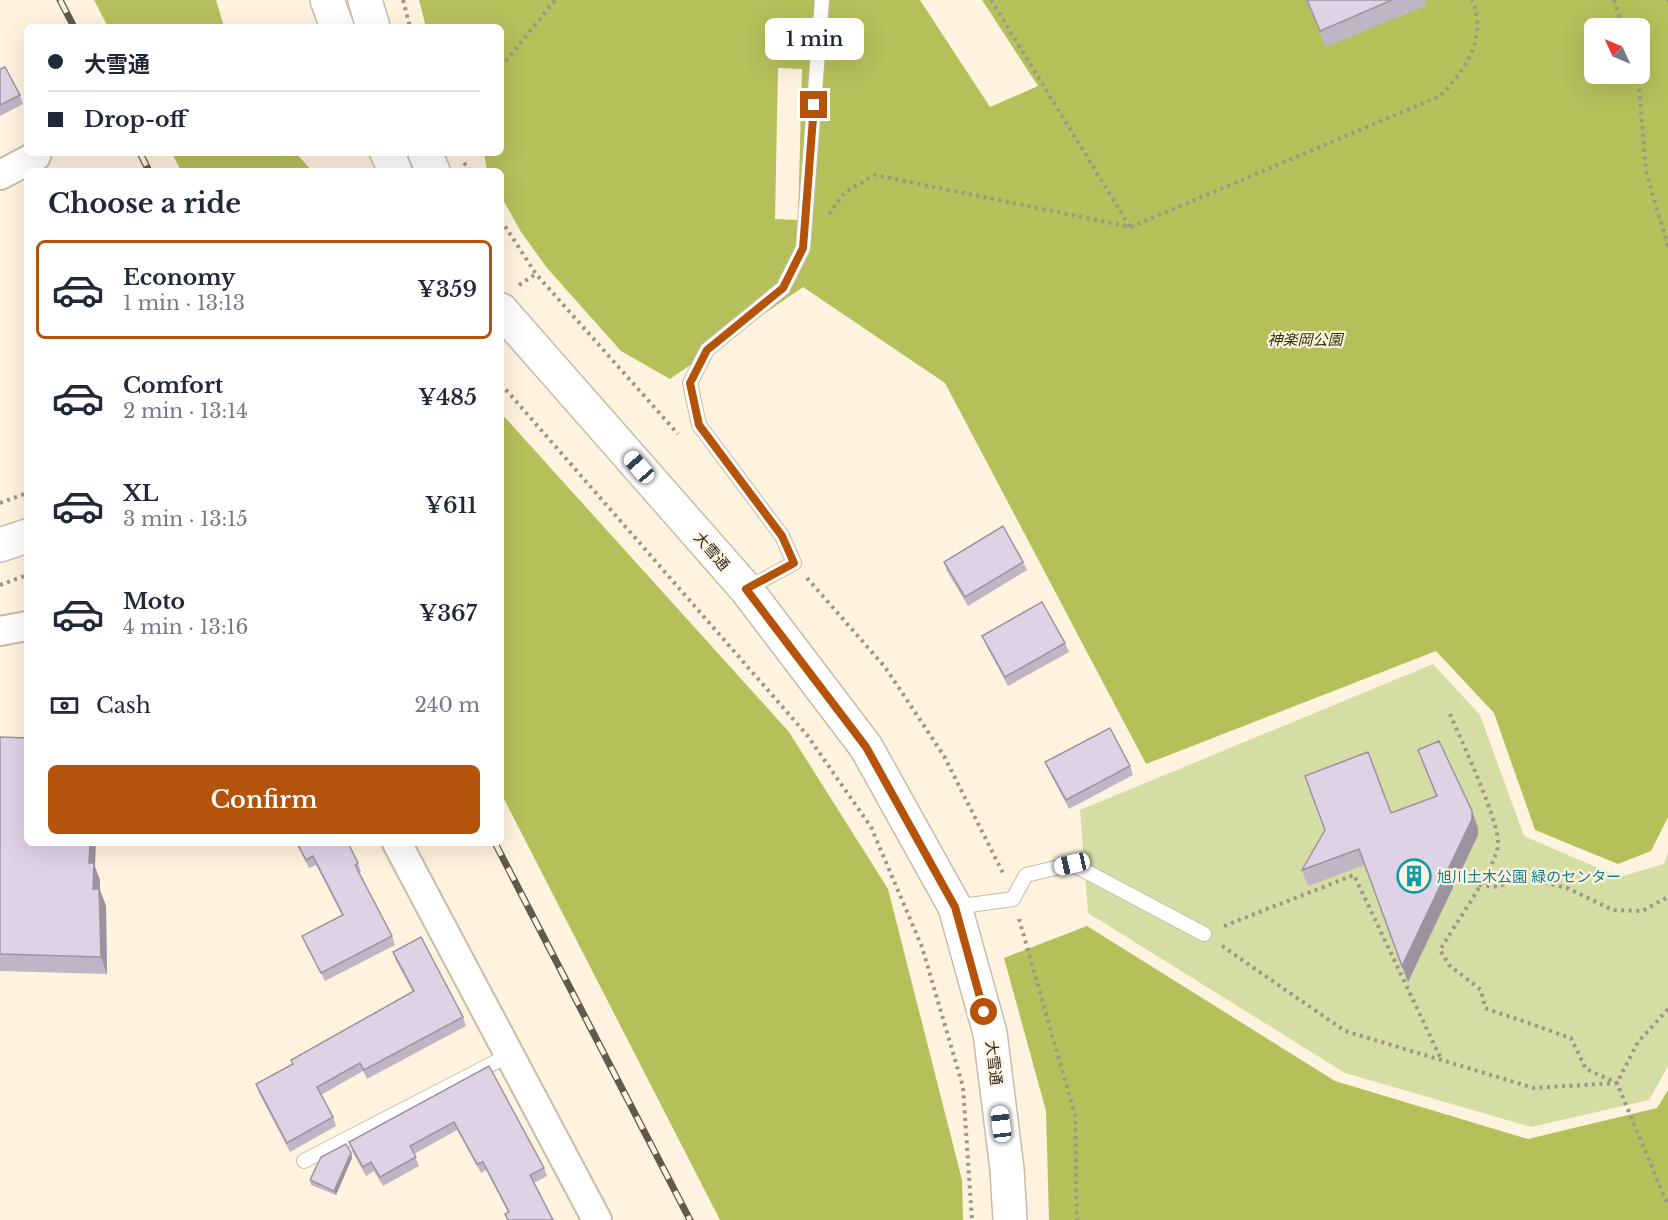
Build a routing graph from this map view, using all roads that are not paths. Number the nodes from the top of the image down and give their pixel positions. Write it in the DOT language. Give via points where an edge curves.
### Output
graph roads {
  1 [pos="327,0"];
  2 [pos="365,0"];
  3 [pos="822,0"];
  4 [pos="336,24"];
  5 [pos="372,24"];
  6 [pos="36,156"];
  7 [pos="0,175"];
  8 [pos="504,313"];
  9 [pos="24,537"];
  10 [pos="0,545"];
  11 [pos="746,589"];
  12 [pos="24,627"];
  13 [pos="0,631"];
  14 [pos="399,846"];
  15 [pos="955,907"];
  16 [pos="1204,934"];
  17 [pos="509,1055"];
  18 [pos="304,1161"];
  19 [pos="597,1220"];
  20 [pos="1010,1220"];
  1 -- 4 [label="main road"];
  2 -- 5 [label="main road"];
  3 -- 11 [label="lane" via="803,248 783,288 707,350 690,383 699,425 782,536 794,563"];
  6 -- 7 [label="street"];
  8 -- 11 [label="main road, 大雪通"];
  9 -- 10 [label="main road"];
  11 -- 15 [label="main road, 大雪通" via="866,747"];
  12 -- 13 [label="street"];
  14 -- 17 [label="street"];
  15 -- 16 [label="lane" via="1013,899 1026,875 1072,864"];
  15 -- 20 [label="main road, 大雪通" via="990,1033"];
  17 -- 18 [label="lane"];
  17 -- 19 [label="street"];
}
